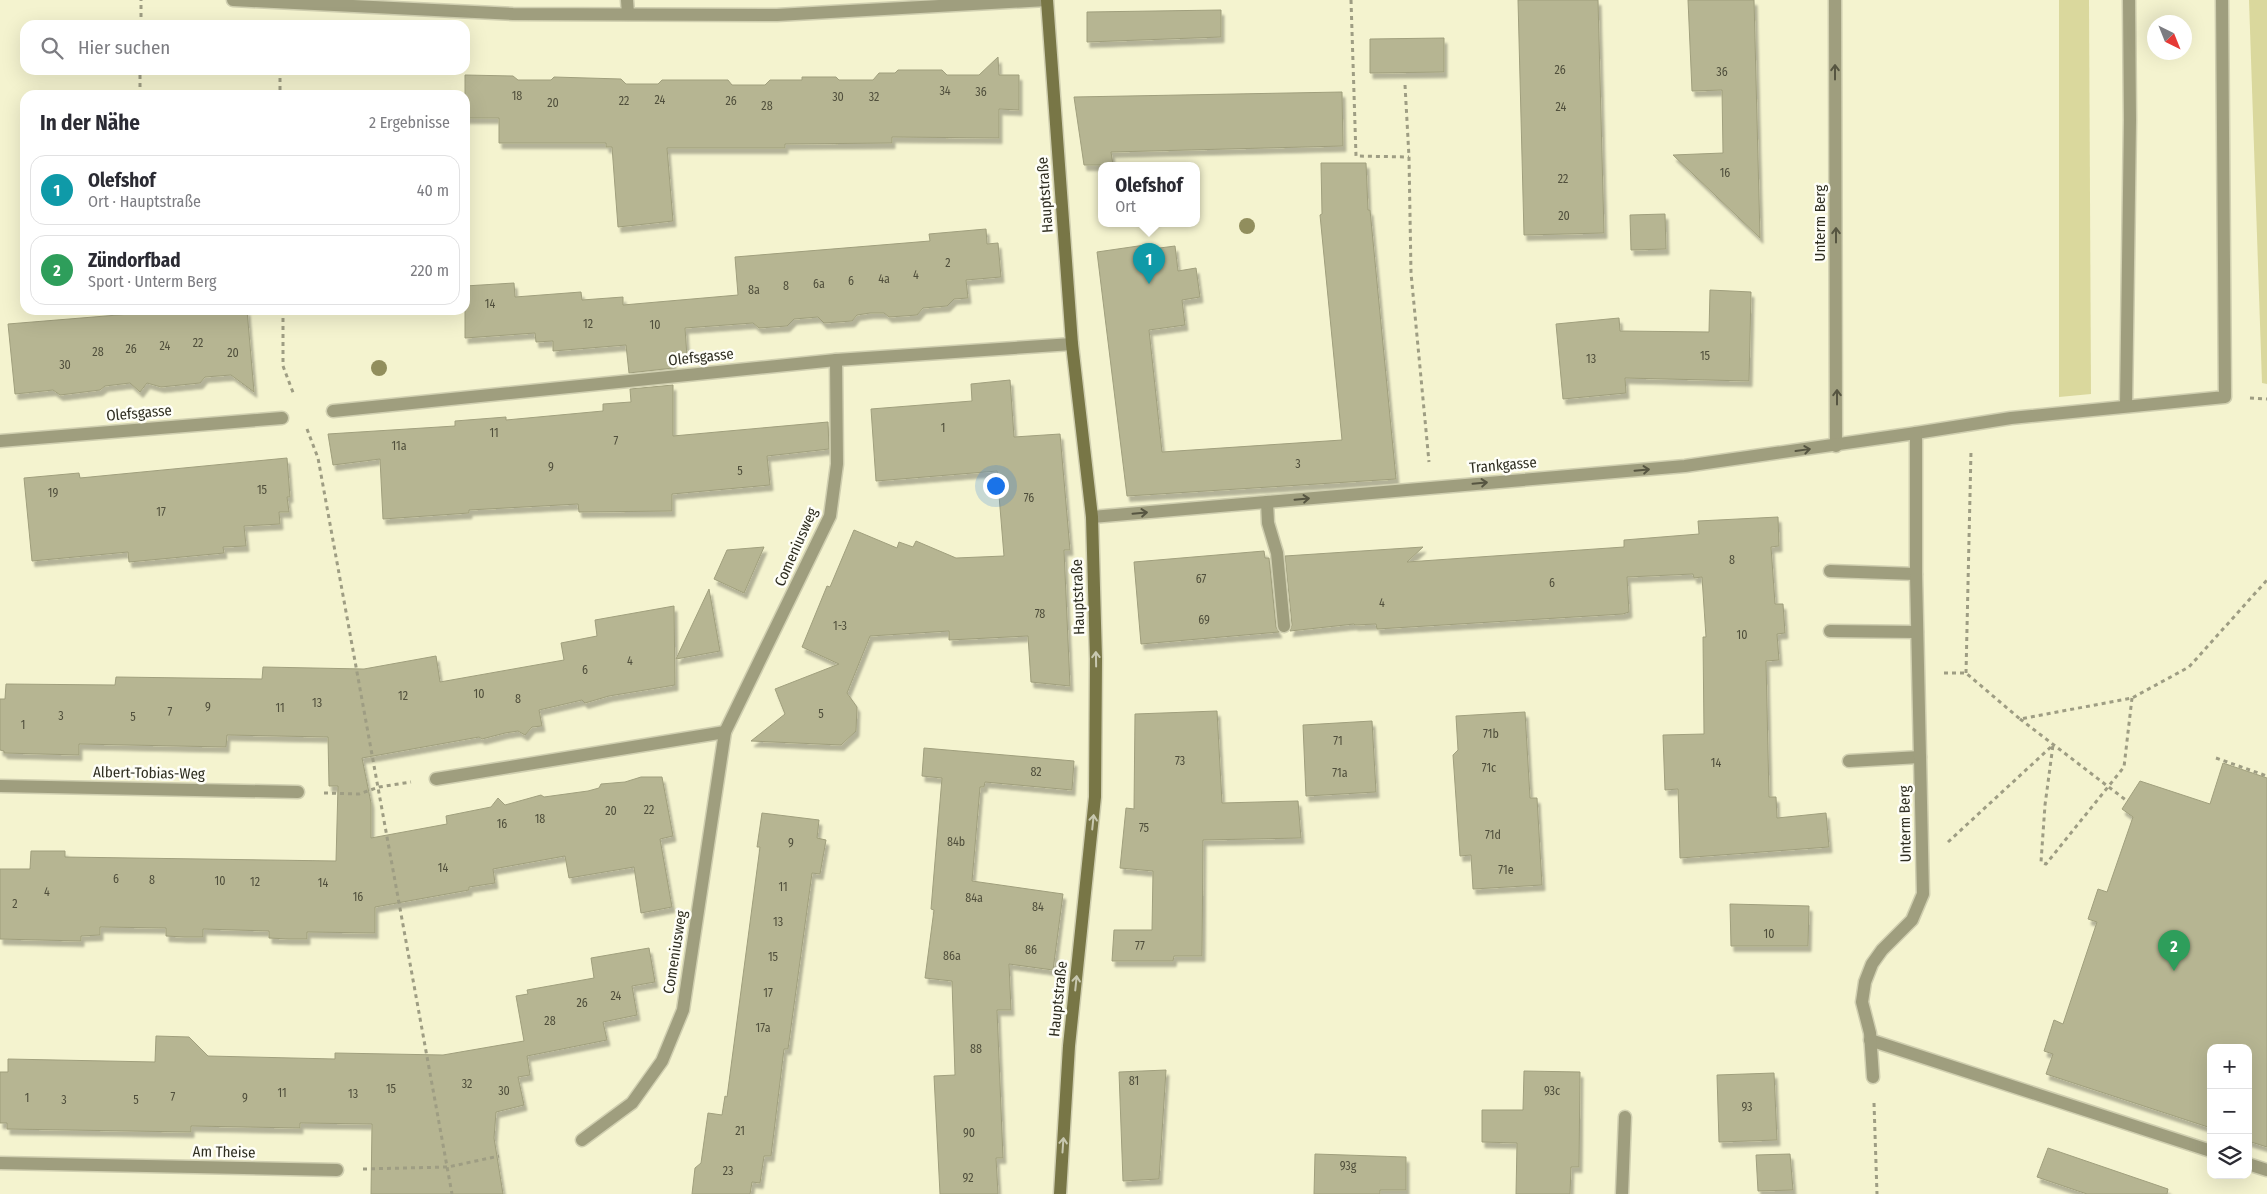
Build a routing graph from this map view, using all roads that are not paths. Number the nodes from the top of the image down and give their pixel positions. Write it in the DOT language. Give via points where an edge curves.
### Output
graph roads {
  1 [pos="233,0"];
  2 [pos="626,0"];
  3 [pos="1047,0"];
  4 [pos="1055,0"];
  5 [pos="1835,0"];
  6 [pos="2129,0"];
  7 [pos="2222,0"];
  8 [pos="628,14"];
  9 [pos="1072,344"];
  10 [pos="836,360"];
  11 [pos="2126,406"];
  12 [pos="333,411"];
  13 [pos="282,418"];
  14 [pos="1916,433"];
  15 [pos="0,441"];
  16 [pos="1836,446"];
  17 [pos="1267,502"];
  18 [pos="1092,517"];
  19 [pos="1830,571"];
  20 [pos="1916,574"];
  21 [pos="1284,626"];
  22 [pos="1830,631"];
  23 [pos="1918,632"];
  24 [pos="725,732"];
  25 [pos="1920,757"];
  26 [pos="1849,761"];
  27 [pos="436,779"];
  28 [pos="0,786"];
  29 [pos="298,792"];
  30 [pos="1870,1040"];
  31 [pos="1873,1077"];
  32 [pos="1625,1117"];
  33 [pos="582,1140"];
  34 [pos="2207,1150"];
  35 [pos="0,1163"];
  36 [pos="2252,1165"];
  37 [pos="337,1170"];
  38 [pos="2267,1170"];
  39 [pos="1060,1194"];
  40 [pos="1622,1194"];
  1 -- 8 [label="street" via="513,14"];
  2 -- 8 [label="street"];
  3 -- 4 [label="street"];
  3 -- 8 [label="street" via="778,15"];
  3 -- 9 [label="main road, Hauptstraße"];
  16 -- 5 [label="street, Unterm Berg, one-way"];
  6 -- 11 [label="street"];
  7 -- 11 [label="street, Trankgasse" via="2225,397"];
  9 -- 10 [label="street, Olefsgasse"];
  9 -- 18 [label="main road, Hauptstraße"];
  10 -- 12 [label="street, Olefsgasse"];
  10 -- 24 [label="street, Comeniusweg" via="837,464 830,516"];
  11 -- 14 [label="street, Trankgasse"];
  13 -- 15 [label="street, Olefsgasse"];
  14 -- 16 [label="street, Trankgasse"];
  14 -- 20 [label="street, Unterm Berg"];
  17 -- 16 [label="street, Trankgasse, one-way" via="1685,466"];
  18 -- 17 [label="street, Trankgasse, one-way"];
  17 -- 21 [label="street" via="1268,523 1277,553"];
  39 -- 18 [label="main road, Hauptstraße, one-way" via="1069,1046 1095,797"];
  19 -- 20 [label="street"];
  20 -- 23 [label="street, Unterm Berg"];
  22 -- 23 [label="street"];
  23 -- 25 [label="street, Unterm Berg"];
  24 -- 27 [label="street"];
  24 -- 33 [label="street, Comeniusweg" via="683,1010 662,1061 632,1103"];
  25 -- 26 [label="street"];
  25 -- 30 [label="street, Unterm Berg" via="1923,894 1912,920 1872,964 1862,1002"];
  28 -- 29 [label="street, Albert-Tobias-Weg"];
  30 -- 31 [label="street, Unterm Berg"];
  30 -- 34 [label="street"];
  32 -- 40 [label="street"];
  35 -- 37 [label="street, Am Theise"];
  36 -- 38 [label="street"];
}
